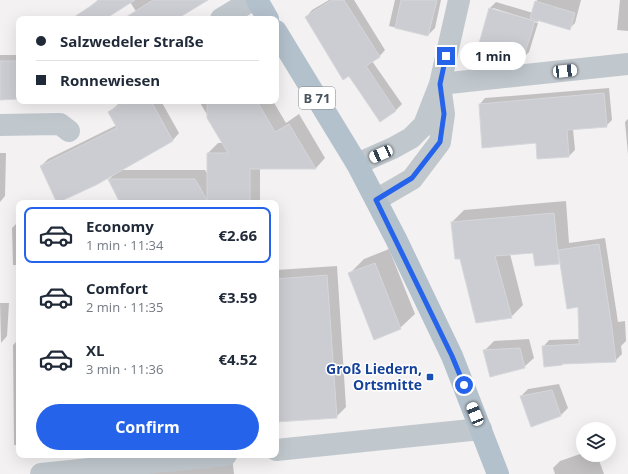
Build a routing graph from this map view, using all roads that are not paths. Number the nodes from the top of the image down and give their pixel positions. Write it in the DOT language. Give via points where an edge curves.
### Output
graph roads {
  1 [pos="252,0"];
  2 [pos="257,0"];
  3 [pos="459,0"];
  4 [pos="226,16"];
  5 [pos="266,16"];
  6 [pos="279,36"];
  7 [pos="628,64"];
  8 [pos="440,84"];
  9 [pos="0,125"];
  10 [pos="69,131"];
  11 [pos="357,164"];
  12 [pos="376,200"];
  13 [pos="481,429"];
  14 [pos="279,450"];
  15 [pos="197,458"];
  16 [pos="41,474"];
  17 [pos="498,474"];
  1 -- 4 [label="street"];
  2 -- 5 [label="main road"];
  3 -- 8 [label="street"];
  6 -- 11 [label="main road, B 71"];
  7 -- 8 [label="street"];
  8 -- 11 [label="street" via="424,125 411,138"];
  8 -- 12 [label="street" via="444,114 440,142 412,178"];
  9 -- 10 [label="street" via="60,124"];
  11 -- 12 [label="main road, B 71"];
  12 -- 13 [label="main road, B 71" via="452,356"];
  13 -- 14 [label="street"];
  13 -- 17 [label="main road, B 71"];
  15 -- 16 [label="street"];
}
